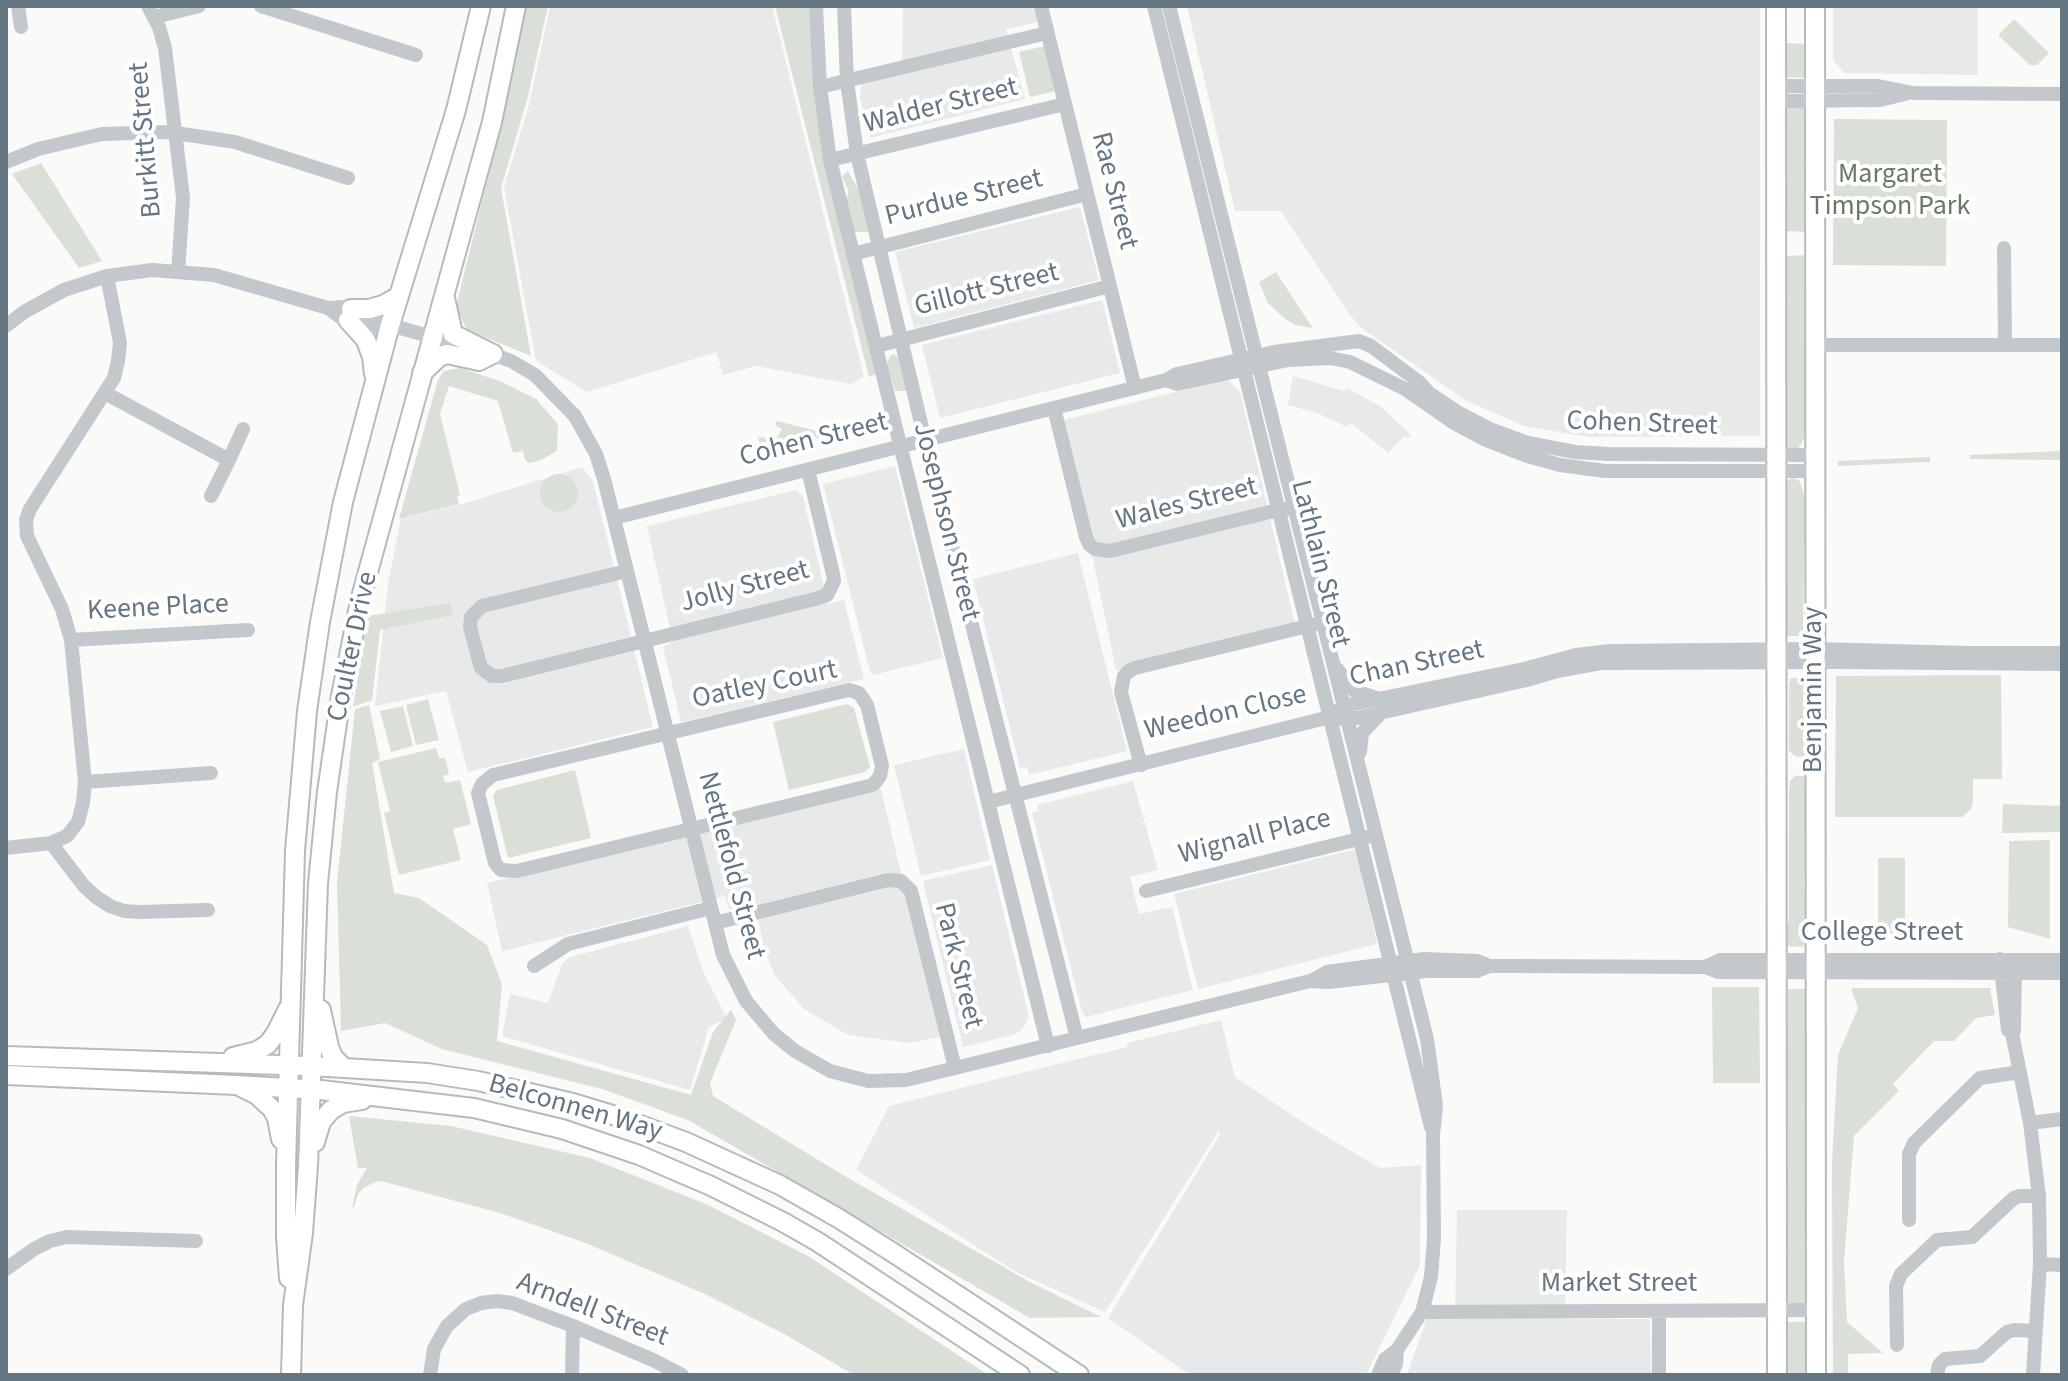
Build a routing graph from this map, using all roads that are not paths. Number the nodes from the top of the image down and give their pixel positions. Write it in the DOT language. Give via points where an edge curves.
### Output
graph roads {
  1 [pos="18,6"];
  2 [pos="199,6"];
  3 [pos="261,6"];
  4 [pos="481,6"];
  5 [pos="516,6"];
  6 [pos="816,6"];
  7 [pos="844,6"];
  8 [pos="1041,6"];
  9 [pos="1154,6"];
  10 [pos="1169,6"];
  11 [pos="1776,6"];
  12 [pos="1815,6"];
  13 [pos="152,12"];
  14 [pos="21,27"];
  15 [pos="1047,33"];
  16 [pos="416,55"];
  17 [pos="847,81"];
  18 [pos="820,87"];
  19 [pos="1815,93"];
  20 [pos="1776,94"];
  21 [pos="2062,94"];
  22 [pos="1065,104"];
  23 [pos="175,133"];
  24 [pos="857,154"];
  25 [pos="830,160"];
  26 [pos="6,162"];
  27 [pos="348,178"];
  28 [pos="1087,194"];
  29 [pos="879,247"];
  30 [pos="2004,248"];
  31 [pos="853,254"];
  32 [pos="178,272"];
  33 [pos="107,276"];
  34 [pos="1110,286"];
  35 [pos="444,291"];
  36 [pos="399,296"];
  37 [pos="350,314"];
  38 [pos="390,325"];
  39 [pos="6,326"];
  40 [pos="432,336"];
  41 [pos="901,340"];
  42 [pos="1815,345"];
  43 [pos="2005,345"];
  44 [pos="2062,345"];
  45 [pos="877,346"];
  46 [pos="493,354"];
  47 [pos="1259,361"];
  48 [pos="1242,364"];
  49 [pos="422,373"];
  50 [pos="375,381"];
  51 [pos="1135,388"];
  52 [pos="105,393"];
  53 [pos="1054,408"];
  54 [pos="243,429"];
  55 [pos="925,440"];
  56 [pos="900,447"];
  57 [pos="229,460"];
  58 [pos="1775,463"];
  59 [pos="1815,463"];
  60 [pos="808,470"];
  61 [pos="211,496"];
  62 [pos="1295,509"];
  63 [pos="1278,510"];
  64 [pos="614,518"];
  65 [pos="953,550"];
  66 [pos="927,557"];
  67 [pos="627,571"];
  68 [pos="1323,622"];
  69 [pos="1307,626"];
  70 [pos="248,630"];
  71 [pos="71,640"];
  72 [pos="644,641"];
  73 [pos="2062,653"];
  74 [pos="1816,655"];
  75 [pos="1776,656"];
  76 [pos="2062,664"];
  77 [pos="1334,665"];
  78 [pos="1380,706"];
  79 [pos="1346,713"];
  80 [pos="1330,717"];
  81 [pos="667,733"];
  82 [pos="1358,762"];
  83 [pos="1141,765"];
  84 [pos="211,773"];
  85 [pos="85,782"];
  86 [pos="1016,795"];
  87 [pos="988,802"];
  88 [pos="691,829"];
  89 [pos="1376,834"];
  90 [pos="1360,839"];
  91 [pos="51,843"];
  92 [pos="6,848"];
  93 [pos="318,883"];
  94 [pos="1146,891"];
  95 [pos="208,910"];
  96 [pos="713,916"];
  97 [pos="2062,960"];
  98 [pos="534,966"];
  99 [pos="1777,966"];
  100 [pos="1816,966"];
  101 [pos="2008,966"];
  102 [pos="1409,967"];
  103 [pos="1392,968"];
  104 [pos="2062,973"];
  105 [pos="290,1005"];
  106 [pos="1077,1038"];
  107 [pos="1048,1046"];
  108 [pos="6,1056"];
  109 [pos="199,1062"];
  110 [pos="290,1065"];
  111 [pos="311,1066"];
  112 [pos="343,1067"];
  113 [pos="955,1068"];
  114 [pos="2020,1072"];
  115 [pos="6,1075"];
  116 [pos="236,1085"];
  117 [pos="289,1088"];
  118 [pos="310,1089"];
  119 [pos="421,1101"];
  120 [pos="2062,1119"];
  121 [pos="2030,1123"];
  122 [pos="1433,1135"];
  123 [pos="286,1165"];
  124 [pos="308,1166"];
  125 [pos="2039,1196"];
  126 [pos="1909,1220"];
  127 [pos="196,1241"];
  128 [pos="2040,1264"];
  129 [pos="2062,1265"];
  130 [pos="6,1269"];
  131 [pos="293,1305"];
  132 [pos="1816,1310"];
  133 [pos="1659,1311"];
  134 [pos="1777,1311"];
  135 [pos="1422,1312"];
  136 [pos="573,1326"];
  137 [pos="2035,1331"];
  138 [pos="1897,1345"];
  139 [pos="1397,1350"];
  140 [pos="291,1375"];
  141 [pos="430,1375"];
  142 [pos="572,1375"];
  143 [pos="682,1375"];
  144 [pos="1020,1375"];
  145 [pos="1079,1375"];
  146 [pos="1378,1375"];
  147 [pos="1391,1375"];
  148 [pos="1659,1375"];
  149 [pos="1777,1375"];
  150 [pos="1816,1375"];
  151 [pos="1937,1375"];
  152 [pos="2033,1375"];
  1 -- 14 [label="street"];
  2 -- 13 [label="street"];
  3 -- 16 [label="street"];
  4 -- 36 [label="main road, Coulter Drive" via="456,110"];
  5 -- 35 [label="main road, Coulter Drive" via="492,122"];
  6 -- 18 [label="street, Josephson Street"];
  7 -- 17 [label="street, Josephson Street"];
  8 -- 15 [label="street, Rae Street"];
  9 -- 48 [label="street, Lathlain Street"];
  10 -- 47 [label="street, Lathlain Street"];
  11 -- 20 [label="main road, Benjamin Way"];
  12 -- 19 [label="main road, Benjamin Way"];
  13 -- 23 [label="street, Burkitt Street" via="165,48"];
  15 -- 17 [label="street"];
  15 -- 22 [label="street, Rae Street"];
  17 -- 18 [label="street"];
  17 -- 24 [label="street, Josephson Street"];
  18 -- 25 [label="street, Josephson Street"];
  19 -- 20 [label="street"];
  19 -- 21 [label="street" via="1878,86 1913,93"];
  19 -- 42 [label="main road, Benjamin Way"];
  20 -- 58 [label="main road, Benjamin Way"];
  22 -- 24 [label="street, Walder Street"];
  22 -- 28 [label="street, Rae Street"];
  23 -- 26 [label="street" via="102,134"];
  23 -- 27 [label="street" via="235,142"];
  23 -- 32 [label="street, Burkitt Street" via="183,198"];
  24 -- 25 [label="street, Walder Street"];
  24 -- 29 [label="street, Josephson Street"];
  25 -- 31 [label="street, Josephson Street"];
  28 -- 29 [label="street, Purdue Street"];
  28 -- 34 [label="street, Rae Street"];
  29 -- 31 [label="street, Purdue Street"];
  29 -- 41 [label="street, Josephson Street"];
  30 -- 43 [label="street"];
  31 -- 45 [label="street, Josephson Street"];
  32 -- 33 [label="street"];
  32 -- 37 [label="street" via="214,275 328,308 340,317"];
  33 -- 39 [label="street" via="50,296"];
  33 -- 52 [label="street" via="120,343 114,378"];
  34 -- 41 [label="street, Gillott Street"];
  34 -- 51 [label="street, Rae Street"];
  35 -- 40 [label="main road, Coulter Drive"];
  35 -- 46 [label="main road" via="453,334"];
  36 -- 37 [label="main road"];
  36 -- 38 [label="main road, Coulter Drive"];
  37 -- 38 [label="street, Nettlefold Street" via="378,327"];
  37 -- 50 [label="main road" via="366,340"];
  38 -- 40 [label="street, Nettlefold Street"];
  38 -- 50 [label="main road, Coulter Drive"];
  40 -- 46 [label="street, Nettlefold Street"];
  40 -- 49 [label="main road, Coulter Drive"];
  41 -- 45 [label="street, Gillott Street"];
  41 -- 55 [label="street, Josephson Street"];
  42 -- 43 [label="street"];
  42 -- 59 [label="main road, Benjamin Way"];
  43 -- 44 [label="street"];
  45 -- 56 [label="street, Josephson Street"];
  46 -- 49 [label="main road" via="479,361 447,354"];
  46 -- 64 [label="street, Nettlefold Street" via="535,375 575,416 596,454"];
  47 -- 48 [label="street, Cohen Street"];
  47 -- 58 [label="street, Cohen Street" via="1350,362 1486,440 1560,465 1605,471"];
  47 -- 58 [label="street, Cohen Street" via="1304,347 1359,341 1474,422 1528,443 1568,451"];
  47 -- 62 [label="street, Lathlain Street"];
  48 -- 51 [label="street, Cohen Street" via="1177,374"];
  48 -- 63 [label="street, Lathlain Street"];
  49 -- 93 [label="main road, Coulter Drive" via="356,620"];
  50 -- 105 [label="main road, Coulter Drive" via="343,502 307,711"];
  51 -- 53 [label="street, Cohen Street"];
  52 -- 57 [label="street"];
  52 -- 71 [label="street" via="26,520 27,536"];
  53 -- 55 [label="street, Cohen Street"];
  53 -- 63 [label="street, Wales Street" via="1086,537 1095,549 1110,551"];
  54 -- 57 [label="street"];
  55 -- 56 [label="street, Cohen Street"];
  55 -- 65 [label="street, Josephson Street"];
  56 -- 60 [label="street, Cohen Street"];
  56 -- 66 [label="street, Josephson Street"];
  57 -- 61 [label="street"];
  58 -- 59 [label="street, Cohen Street"];
  58 -- 75 [label="main road, Benjamin Way"];
  59 -- 74 [label="main road, Benjamin Way"];
  60 -- 64 [label="street, Cohen Street"];
  60 -- 72 [label="street, Jolly Street" via="833,574 827,595"];
  62 -- 63 [label="street, Wales Street"];
  62 -- 68 [label="street, Lathlain Street"];
  63 -- 69 [label="street, Lathlain Street"];
  64 -- 67 [label="street, Nettlefold Street"];
  65 -- 66 [label="street"];
  65 -- 86 [label="street, Josephson Street"];
  66 -- 87 [label="street, Josephson Street"];
  67 -- 72 [label="street, Nettlefold Street"];
  67 -- 72 [label="street" via="482,606 471,617 470,627 477,659 486,674 502,676"];
  68 -- 69 [label="street, Weedon Close"];
  68 -- 77 [label="street, Lathlain Street"];
  69 -- 80 [label="street, Lathlain Street"];
  69 -- 83 [label="street, Weedon Close" via="1129,671 1121,692"];
  70 -- 71 [label="street, Keene Place"];
  71 -- 85 [label="street"];
  72 -- 81 [label="street, Nettlefold Street"];
  73 -- 74 [label="street"];
  74 -- 75 [label="street, Chan Street"];
  74 -- 76 [label="street"];
  74 -- 100 [label="main road, Benjamin Way"];
  75 -- 78 [label="street, Chan Street" via="1599,652"];
  75 -- 99 [label="main road, Benjamin Way"];
  77 -- 78 [label="street" via="1355,691"];
  77 -- 79 [label="street, Lathlain Street"];
  78 -- 79 [label="street, Chan Street"];
  78 -- 82 [label="street" via="1362,733"];
  79 -- 80 [label="street, Chan Street"];
  79 -- 82 [label="street, Lathlain Street"];
  80 -- 83 [label="street, Weedon Close"];
  80 -- 90 [label="street, Lathlain Street"];
  81 -- 88 [label="street, Nettlefold Street"];
  81 -- 88 [label="street, Oatley Court" via="485,780 478,798 493,858 501,870 517,871"];
  81 -- 88 [label="street, Oatley Court" via="849,690 859,693 867,705 882,766 874,784"];
  82 -- 89 [label="street, Lathlain Street"];
  83 -- 86 [label="street"];
  84 -- 85 [label="street"];
  85 -- 91 [label="street" via="78,822 67,836"];
  86 -- 87 [label="street"];
  86 -- 106 [label="street, Josephson Street"];
  87 -- 107 [label="street, Josephson Street"];
  88 -- 96 [label="street, Nettlefold Street"];
  89 -- 90 [label="street, Wignall Place"];
  89 -- 102 [label="street, Lathlain Street"];
  90 -- 94 [label="street, Wignall Place"];
  90 -- 103 [label="street, Lathlain Street"];
  91 -- 92 [label="street"];
  91 -- 95 [label="street" via="84,886 110,906 139,912"];
  93 -- 111 [label="main road, Coulter Drive"];
  93 -- 112 [label="main road" via="323,918 321,1018 333,1057"];
  96 -- 98 [label="street" via="568,944"];
  96 -- 113 [label="street, Nettlefold Street" via="723,955 746,1001 774,1034 806,1059 868,1081 906,1080"];
  96 -- 113 [label="street, Park Street" via="901,881 911,891"];
  97 -- 101 [label="street, College Street"];
  99 -- 100 [label="street, College Street"];
  99 -- 102 [label="street, College Street" via="1718,972 1705,967"];
  99 -- 134 [label="main road, Benjamin Way"];
  100 -- 101 [label="street, College Street"];
  100 -- 132 [label="main road, Benjamin Way"];
  101 -- 104 [label="street, College Street"];
  101 -- 114 [label="street"];
  102 -- 103 [label="street, Nettlefold Street"];
  102 -- 122 [label="street, Lathlain Street" via="1435,1094"];
  103 -- 106 [label="street, Nettlefold Street" via="1310,981"];
  103 -- 122 [label="street, Lathlain Street"];
  105 -- 109 [label="main road" via="262,1048"];
  105 -- 110 [label="main road, Coulter Drive"];
  106 -- 107 [label="street, Nettlefold Street"];
  107 -- 113 [label="street, Nettlefold Street"];
  108 -- 109 [label="main road, Belconnen Way"];
  109 -- 110 [label="main road, Belconnen Way"];
  110 -- 111 [label="main road, Belconnen Way"];
  110 -- 117 [label="main road, Coulter Drive"];
  111 -- 112 [label="main road, Belconnen Way"];
  111 -- 118 [label="main road, Coulter Drive"];
  112 -- 145 [label="main road, Belconnen Way" via="427,1073 532,1092 686,1142 838,1218"];
  114 -- 121 [label="street"];
  114 -- 126 [label="street" via="1980,1078 1914,1143 1909,1154"];
  115 -- 116 [label="main road, Belconnen Way"];
  116 -- 117 [label="main road, Belconnen Way"];
  116 -- 123 [label="main road" via="257,1095 275,1113"];
  117 -- 118 [label="main road, Belconnen Way"];
  117 -- 123 [label="main road, Coulter Drive"];
  118 -- 119 [label="main road, Belconnen Way"];
  118 -- 124 [label="main road, Coulter Drive"];
  119 -- 124 [label="main road" via="337,1105 321,1122"];
  119 -- 144 [label="main road, Belconnen Way" via="562,1129 711,1186 818,1242"];
  120 -- 121 [label="street"];
  121 -- 125 [label="street"];
  122 -- 135 [label="street, Lathlain Street" via="1434,1239"];
  123 -- 131 [label="main road, Coulter Drive"];
  124 -- 131 [label="main road, Coulter Drive"];
  125 -- 128 [label="street"];
  125 -- 138 [label="street" via="2014,1198 1972,1237 1934,1241 1901,1274 1896,1286"];
  127 -- 130 [label="street" via="67,1237 42,1245"];
  128 -- 129 [label="street"];
  128 -- 137 [label="street"];
  131 -- 140 [label="main road, Coulter Drive"];
  132 -- 134 [label="street, Market Street"];
  132 -- 150 [label="main road, Benjamin Way"];
  133 -- 134 [label="street, Market Street"];
  133 -- 135 [label="street, Market Street"];
  133 -- 148 [label="street"];
  134 -- 149 [label="main road, Benjamin Way"];
  135 -- 139 [label="street, Lathlain Street"];
  136 -- 141 [label="street, Arndell Street" via="512,1303 481,1303 447,1326 434,1349"];
  136 -- 142 [label="street"];
  136 -- 143 [label="street, Arndell Street"];
  137 -- 151 [label="street" via="2007,1332 1980,1356 1944,1360"];
  137 -- 152 [label="street"];
  139 -- 146 [label="street, Lathlain Street" via="1385,1359"];
  139 -- 147 [label="street, Lathlain Street"];
}
